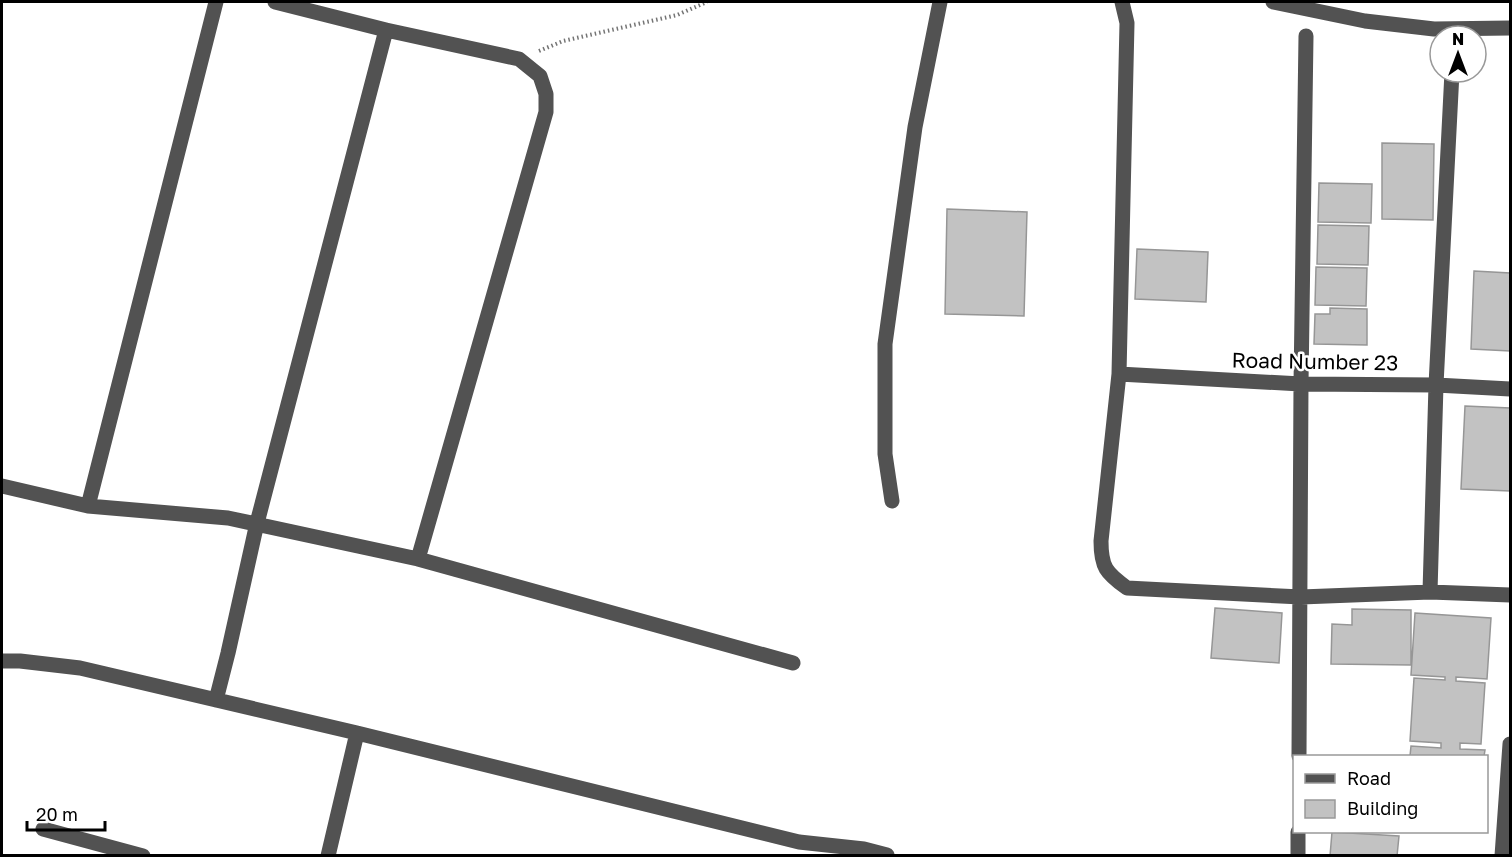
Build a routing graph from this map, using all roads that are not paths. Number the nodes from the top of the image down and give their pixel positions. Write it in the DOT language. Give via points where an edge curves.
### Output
graph roads {
  1 [pos="216,2"];
  2 [pos="275,2"];
  3 [pos="940,2"];
  4 [pos="1122,2"];
  5 [pos="1273,2"];
  6 [pos="1510,28"];
  7 [pos="386,30"];
  8 [pos="1306,36"];
  9 [pos="1451,84"];
  10 [pos="1119,374"];
  11 [pos="1301,384"];
  12 [pos="1436,385"];
  13 [pos="1510,389"];
  14 [pos="2,486"];
  15 [pos="892,501"];
  16 [pos="88,506"];
  17 [pos="257,523"];
  18 [pos="418,560"];
  19 [pos="1430,592"];
  20 [pos="1510,595"];
  21 [pos="1301,597"];
  22 [pos="2,661"];
  23 [pos="793,663"];
  24 [pos="216,700"];
  25 [pos="357,733"];
  26 [pos="1510,744"];
  27 [pos="1299,755"];
  28 [pos="43,829"];
  29 [pos="1508,829"];
  30 [pos="1298,833"];
  31 [pos="143,855"];
  32 [pos="328,855"];
  33 [pos="887,855"];
  34 [pos="1298,855"];
  35 [pos="1502,855"];
  1 -- 16 [label="street"];
  2 -- 7 [label="street"];
  3 -- 15 [label="street" via="915,127 885,344 885,454"];
  4 -- 10 [label="street" via="1127,23"];
  5 -- 6 [label="street" via="1434,30"];
  7 -- 17 [label="street"];
  7 -- 18 [label="street" via="519,59 540,76 546,94 546,112"];
  8 -- 11 [label="street"];
  9 -- 12 [label="street"];
  10 -- 11 [label="street, Road Number 23"];
  10 -- 21 [label="street" via="1101,541 1101,557 1110,576 1126,588"];
  11 -- 12 [label="street, Road Number 23"];
  11 -- 21 [label="street"];
  12 -- 13 [label="street, Road Number 23"];
  12 -- 19 [label="street"];
  14 -- 16 [label="street"];
  16 -- 17 [label="street"];
  17 -- 18 [label="street"];
  17 -- 24 [label="street"];
  18 -- 23 [label="street"];
  19 -- 20 [label="street"];
  19 -- 21 [label="street"];
  21 -- 27 [label="street"];
  22 -- 24 [label="street" via="80,668"];
  24 -- 25 [label="street"];
  25 -- 32 [label="street"];
  25 -- 33 [label="street" via="799,842"];
  26 -- 29 [label="street"];
  28 -- 31 [label="street"];
  29 -- 35 [label="street"];
  30 -- 34 [label="street"];
}
